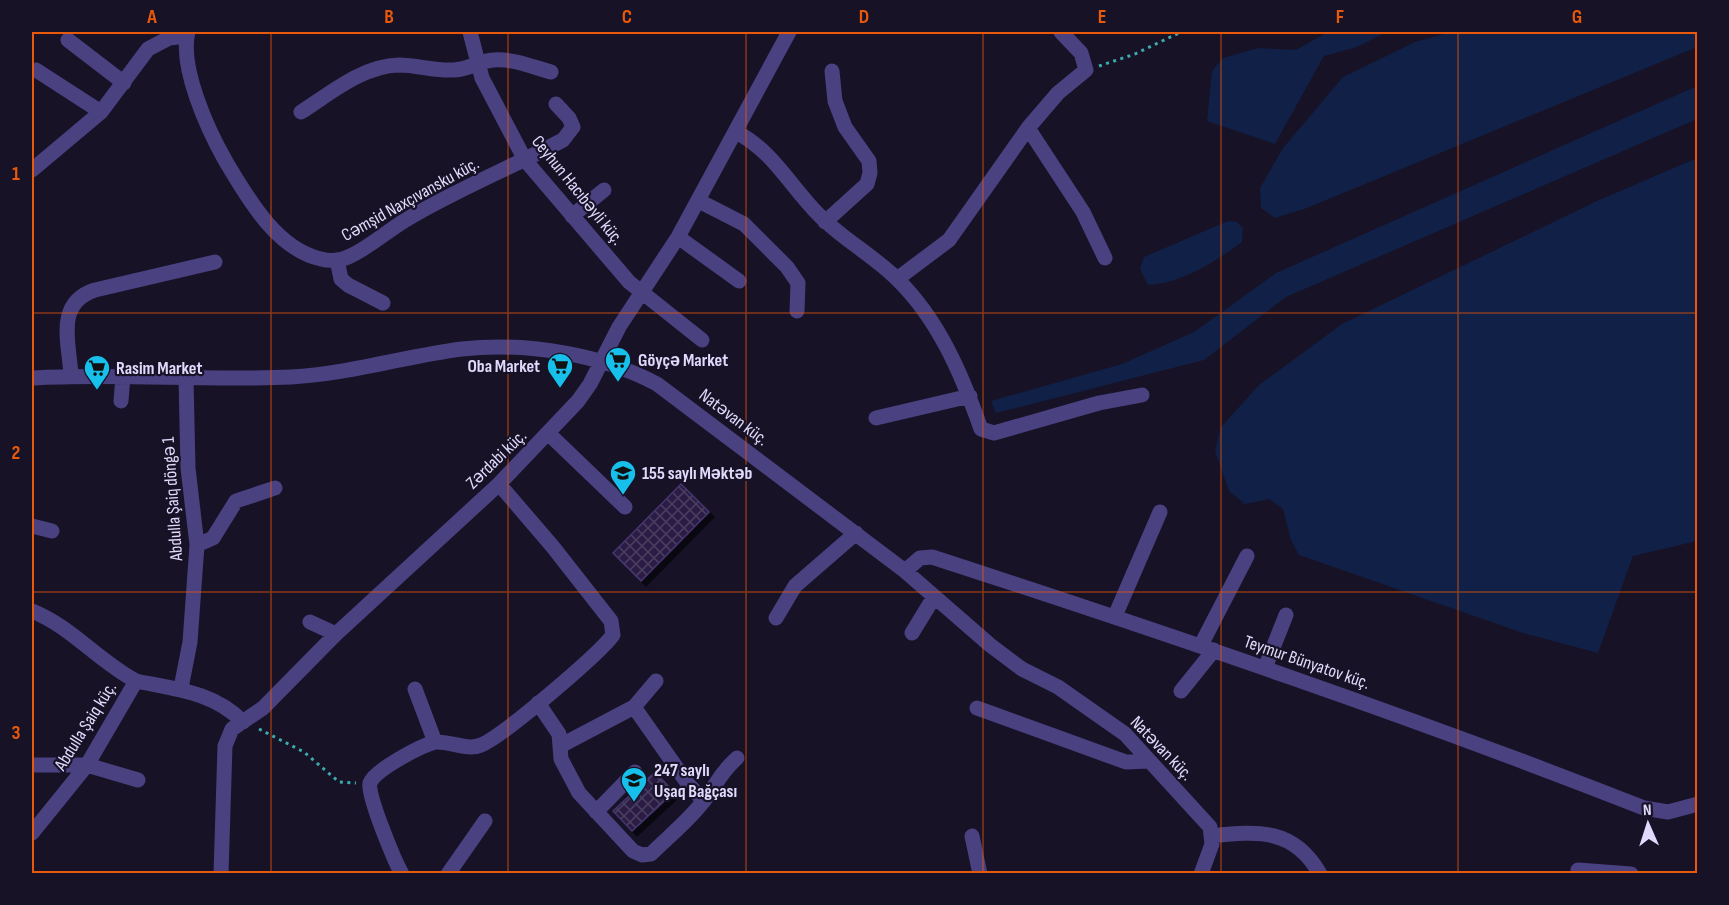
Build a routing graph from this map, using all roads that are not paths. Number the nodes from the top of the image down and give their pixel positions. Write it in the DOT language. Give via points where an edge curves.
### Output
graph roads {
  1 [pos="470,32"];
  2 [pos="789,32"];
  3 [pos="1061,32"];
  4 [pos="188,34"];
  5 [pos="68,40"];
  6 [pos="478,66"];
  7 [pos="36,70"];
  8 [pos="832,71"];
  9 [pos="551,72"];
  10 [pos="124,83"];
  11 [pos="556,104"];
  12 [pos="101,112"];
  13 [pos="301,112"];
  14 [pos="1028,128"];
  15 [pos="736,132"];
  16 [pos="525,160"];
  17 [pos="32,170"];
  18 [pos="604,190"];
  19 [pos="699,201"];
  20 [pos="572,216"];
  21 [pos="825,222"];
  22 [pos="678,237"];
  23 [pos="1105,258"];
  24 [pos="337,260"];
  25 [pos="215,262"];
  26 [pos="897,279"];
  27 [pos="739,281"];
  28 [pos="642,294"];
  29 [pos="383,303"];
  30 [pos="797,311"];
  31 [pos="702,340"];
  32 [pos="602,362"];
  33 [pos="71,375"];
  34 [pos="123,376"];
  35 [pos="32,378"];
  36 [pos="186,378"];
  37 [pos="1142,395"];
  38 [pos="969,396"];
  39 [pos="121,401"];
  40 [pos="876,418"];
  41 [pos="549,434"];
  42 [pos="499,484"];
  43 [pos="275,488"];
  44 [pos="624,507"];
  45 [pos="1160,512"];
  46 [pos="32,526"];
  47 [pos="52,531"];
  48 [pos="856,533"];
  49 [pos="197,545"];
  50 [pos="1247,556"];
  51 [pos="905,571"];
  52 [pos="934,597"];
  53 [pos="32,611"];
  54 [pos="1286,615"];
  55 [pos="1115,616"];
  56 [pos="776,618"];
  57 [pos="310,622"];
  58 [pos="912,633"];
  59 [pos="336,634"];
  60 [pos="1208,648"];
  61 [pos="1265,668"];
  62 [pos="136,681"];
  63 [pos="656,681"];
  64 [pos="180,688"];
  65 [pos="415,689"];
  66 [pos="1181,691"];
  67 [pos="538,703"];
  68 [pos="634,707"];
  69 [pos="977,708"];
  70 [pos="243,722"];
  71 [pos="435,742"];
  72 [pos="560,746"];
  73 [pos="738,759"];
  74 [pos="1148,761"];
  75 [pos="32,765"];
  76 [pos="87,765"];
  77 [pos="635,772"];
  78 [pos="138,780"];
  79 [pos="704,801"];
  80 [pos="1698,804"];
  81 [pos="596,812"];
  82 [pos="485,821"];
  83 [pos="32,833"];
  84 [pos="972,836"];
  85 [pos="1212,836"];
  86 [pos="1578,870"];
  87 [pos="221,873"];
  88 [pos="402,873"];
  89 [pos="448,873"];
  90 [pos="980,873"];
  91 [pos="1201,873"];
  92 [pos="1320,873"];
  93 [pos="1631,873"];
  1 -- 6 [label="street, Ceyhun Hacıbəyli küç."];
  2 -- 15 [label="street, Zərdabi küç."];
  3 -- 14 [label="street" via="1081,53 1086,70 1058,93"];
  4 -- 10 [label="street" via="148,49"];
  4 -- 24 [label="street, Cəmşid Naxçıvansku küç." via="189,62 206,122 235,177 288,244 322,260"];
  5 -- 10 [label="street"];
  6 -- 9 [label="street" via="501,60"];
  6 -- 13 [label="street" via="452,70 383,66 364,72"];
  6 -- 16 [label="street, Ceyhun Hacıbəyli küç."];
  7 -- 12 [label="street"];
  8 -- 21 [label="street" via="835,101 845,127 868,161 870,173 867,184"];
  10 -- 12 [label="street"];
  11 -- 16 [label="street, Cəmşid Naxçıvansku küç." via="569,118 571,132"];
  12 -- 17 [label="street"];
  14 -- 23 [label="street" via="1083,212"];
  14 -- 26 [label="street" via="949,240"];
  15 -- 19 [label="street, Zərdabi küç."];
  15 -- 21 [label="street" via="764,149"];
  16 -- 20 [label="street, Ceyhun Hacıbəyli küç."];
  16 -- 24 [label="street, Cəmşid Naxçıvansku küç." via="445,198"];
  18 -- 20 [label="street"];
  19 -- 22 [label="street, Zərdabi küç."];
  19 -- 30 [label="street" via="744,224 787,267 798,284"];
  20 -- 28 [label="street, Ceyhun Hacıbəyli küç."];
  21 -- 26 [label="street"];
  22 -- 27 [label="street"];
  22 -- 28 [label="street, Zərdabi küç."];
  24 -- 29 [label="street" via="341,279"];
  25 -- 33 [label="street" via="106,287 76,298 68,316"];
  26 -- 38 [label="street" via="947,348"];
  28 -- 31 [label="street, Ceyhun Hacıbəyli küç."];
  28 -- 32 [label="street, Zərdabi küç." via="619,327"];
  32 -- 36 [label="street, Natəvan küç." via="558,353 483,347 332,374"];
  32 -- 41 [label="street, Zərdabi küç."];
  32 -- 48 [label="street, Natəvan küç." via="657,384"];
  33 -- 34 [label="street, Natəvan küç."];
  33 -- 35 [label="street, Natəvan küç."];
  34 -- 36 [label="street, Natəvan küç."];
  34 -- 39 [label="street"];
  36 -- 49 [label="street, Abdulla Şaiq döngə 1" via="188,468"];
  37 -- 38 [label="street" via="994,433 981,429"];
  38 -- 40 [label="street"];
  41 -- 42 [label="street, Zərdabi küç."];
  41 -- 44 [label="street"];
  42 -- 59 [label="street, Zərdabi küç."];
  42 -- 67 [label="street" via="614,628 609,641"];
  43 -- 49 [label="street" via="236,501 213,538"];
  45 -- 55 [label="street"];
  46 -- 47 [label="street"];
  48 -- 51 [label="street, Natəvan küç."];
  48 -- 56 [label="street" via="795,586"];
  49 -- 64 [label="street, Abdulla Şaiq döngə 1" via="190,642"];
  50 -- 60 [label="street"];
  51 -- 52 [label="street, Natəvan küç."];
  51 -- 55 [label="street, Teymur Bünyatov küç." via="920,558 932,557"];
  52 -- 58 [label="street"];
  52 -- 74 [label="street, Natəvan küç." via="1022,669 1058,687 1125,734"];
  53 -- 62 [label="street, Abdulla Şaiq küç." via="76,636 112,667"];
  54 -- 61 [label="street"];
  55 -- 60 [label="street, Teymur Bünyatov küç."];
  57 -- 59 [label="street"];
  59 -- 70 [label="street, Zərdabi küç." via="263,708"];
  60 -- 61 [label="street, Teymur Bünyatov küç."];
  60 -- 66 [label="street"];
  61 -- 80 [label="street, Teymur Bünyatov küç." via="1644,808 1668,812"];
  62 -- 64 [label="street"];
  62 -- 76 [label="street, Abdulla Şaiq küç."];
  63 -- 68 [label="street"];
  64 -- 70 [label="street" via="222,704"];
  65 -- 71 [label="street"];
  67 -- 71 [label="street" via="480,746"];
  67 -- 72 [label="street" via="559,734"];
  68 -- 72 [label="street"];
  68 -- 79 [label="street"];
  69 -- 74 [label="street" via="1126,762"];
  70 -- 87 [label="street, Zərdabi küç." via="232,729 225,746"];
  71 -- 88 [label="street" via="406,753 370,782 368,790"];
  72 -- 81 [label="street" via="567,774"];
  73 -- 79 [label="street" via="721,772"];
  74 -- 85 [label="street, Natəvan küç." via="1204,819"];
  75 -- 76 [label="street"];
  76 -- 78 [label="street"];
  76 -- 83 [label="street, Abdulla Şaiq küç."];
  77 -- 81 [label="street"];
  79 -- 81 [label="street" via="651,854 642,855 633,851"];
  82 -- 89 [label="street"];
  84 -- 90 [label="street"];
  85 -- 91 [label="street"];
  85 -- 92 [label="street" via="1256,832 1283,839 1306,854"];
  86 -- 93 [label="street"];
}
